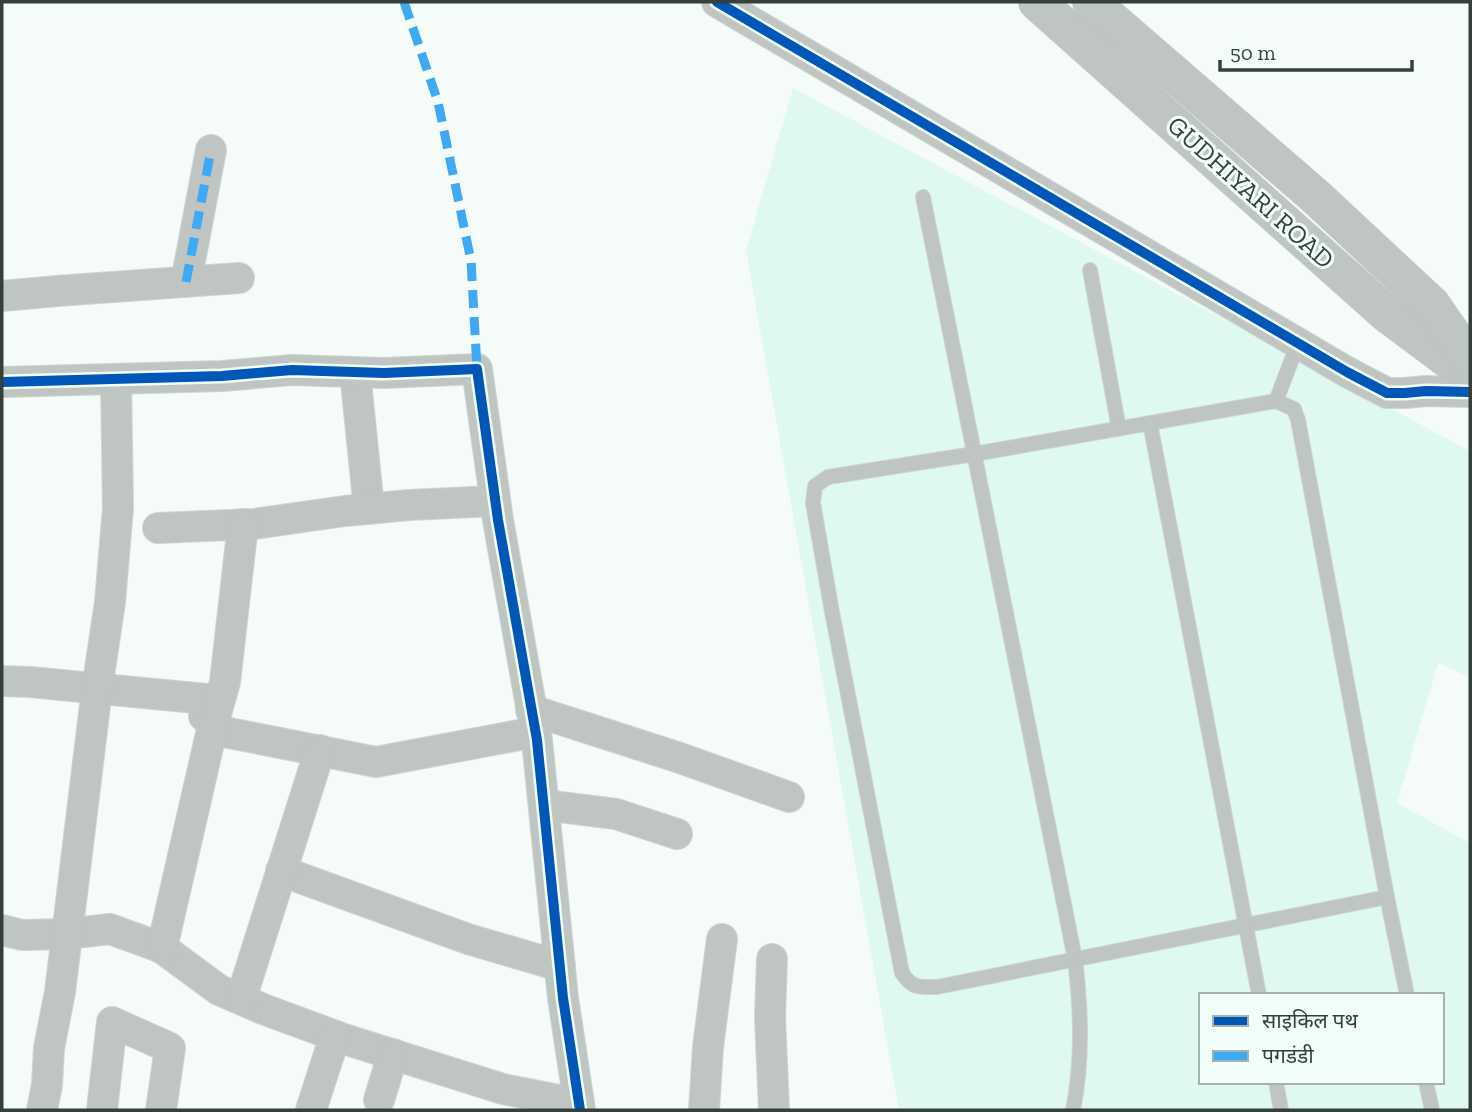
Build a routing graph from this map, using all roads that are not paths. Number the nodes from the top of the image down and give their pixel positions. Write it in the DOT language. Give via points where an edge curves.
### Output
graph roads {
  1 [pos="716,2"];
  2 [pos="1037,2"];
  3 [pos="1091,2"];
  4 [pos="211,150"];
  5 [pos="923,197"];
  6 [pos="1090,270"];
  7 [pos="239,278"];
  8 [pos="186,282"];
  9 [pos="2,296"];
  10 [pos="1298,343"];
  11 [pos="1470,360"];
  12 [pos="355,372"];
  13 [pos="1470,376"];
  14 [pos="116,380"];
  15 [pos="2,382"];
  16 [pos="1470,392"];
  17 [pos="1276,401"];
  18 [pos="1150,423"];
  19 [pos="1119,429"];
  20 [pos="974,454"];
  21 [pos="495,501"];
  22 [pos="369,509"];
  23 [pos="243,524"];
  24 [pos="158,528"];
  25 [pos="2,681"];
  26 [pos="97,689"];
  27 [pos="533,721"];
  28 [pos="213,725"];
  29 [pos="320,750"];
  30 [pos="789,797"];
  31 [pos="544,806"];
  32 [pos="677,834"];
  33 [pos="281,871"];
  34 [pos="1387,897"];
  35 [pos="1246,927"];
  36 [pos="2,930"];
  37 [pos="66,934"];
  38 [pos="722,939"];
  39 [pos="162,948"];
  40 [pos="772,959"];
  41 [pos="1076,959"];
  42 [pos="560,966"];
  43 [pos="1259,993"];
  44 [pos="1407,993"];
  45 [pos="241,999"];
  46 [pos="335,1036"];
  47 [pos="393,1054"];
  48 [pos="1276,1084"];
  49 [pos="1426,1084"];
  50 [pos="379,1100"];
  51 [pos="579,1107"];
  52 [pos="42,1110"];
  53 [pos="102,1110"];
  54 [pos="161,1110"];
  55 [pos="311,1110"];
  56 [pos="704,1110"];
  57 [pos="774,1110"];
  58 [pos="1073,1110"];
  59 [pos="1281,1110"];
  60 [pos="1432,1110"];
  1 -- 10 [label="street"];
  2 -- 13 [label="street, GUDHIYARI ROAD" via="1387,314"];
  3 -- 11 [label="street, GUDHIYARI ROAD" via="1423,296"];
  4 -- 8 [label="street"];
  5 -- 20 [label="lane"];
  6 -- 19 [label="lane"];
  7 -- 8 [label="street"];
  8 -- 9 [label="street"];
  10 -- 16 [label="street" via="1387,393"];
  10 -- 17 [label="lane"];
  12 -- 14 [label="street" via="292,370"];
  12 -- 21 [label="street" via="477,369"];
  12 -- 22 [label="street"];
  14 -- 15 [label="street"];
  14 -- 26 [label="street" via="118,508"];
  17 -- 18 [label="lane"];
  17 -- 34 [label="lane" via="1294,409 1298,420"];
  18 -- 19 [label="lane"];
  18 -- 35 [label="lane"];
  19 -- 20 [label="lane"];
  20 -- 41 [label="lane"];
  20 -- 41 [label="lane" via="828,477 815,486 813,503 829,598 902,973 909,984 937,987"];
  21 -- 22 [label="street"];
  21 -- 27 [label="street"];
  22 -- 23 [label="street"];
  23 -- 24 [label="street"];
  23 -- 28 [label="street" via="225,682"];
  25 -- 26 [label="street"];
  26 -- 28 [label="street" via="206,699 204,716"];
  26 -- 37 [label="street"];
  27 -- 29 [label="street" via="376,762"];
  27 -- 30 [label="street" via="680,758"];
  27 -- 31 [label="street"];
  28 -- 29 [label="street" via="219,731"];
  28 -- 39 [label="street"];
  29 -- 33 [label="street"];
  31 -- 32 [label="street" via="615,814"];
  31 -- 42 [label="street"];
  33 -- 42 [label="street" via="468,939"];
  33 -- 45 [label="street"];
  34 -- 35 [label="lane"];
  34 -- 44 [label="lane"];
  35 -- 41 [label="lane"];
  35 -- 43 [label="lane"];
  36 -- 37 [label="street" via="22,935"];
  37 -- 39 [label="street" via="110,929"];
  37 -- 52 [label="street"];
  38 -- 56 [label="street"];
  39 -- 45 [label="street" via="219,990"];
  40 -- 57 [label="street"];
  41 -- 58 [label="lane" via="1081,1038"];
  42 -- 51 [label="street"];
  45 -- 46 [label="street"];
  46 -- 47 [label="street"];
  46 -- 55 [label="street"];
  47 -- 50 [label="street"];
  47 -- 51 [label="street" via="503,1089"];
  48 -- 59 [label="lane"];
  49 -- 60 [label="lane"];
  53 -- 54 [label="street" via="112,1022 170,1048"];
}
